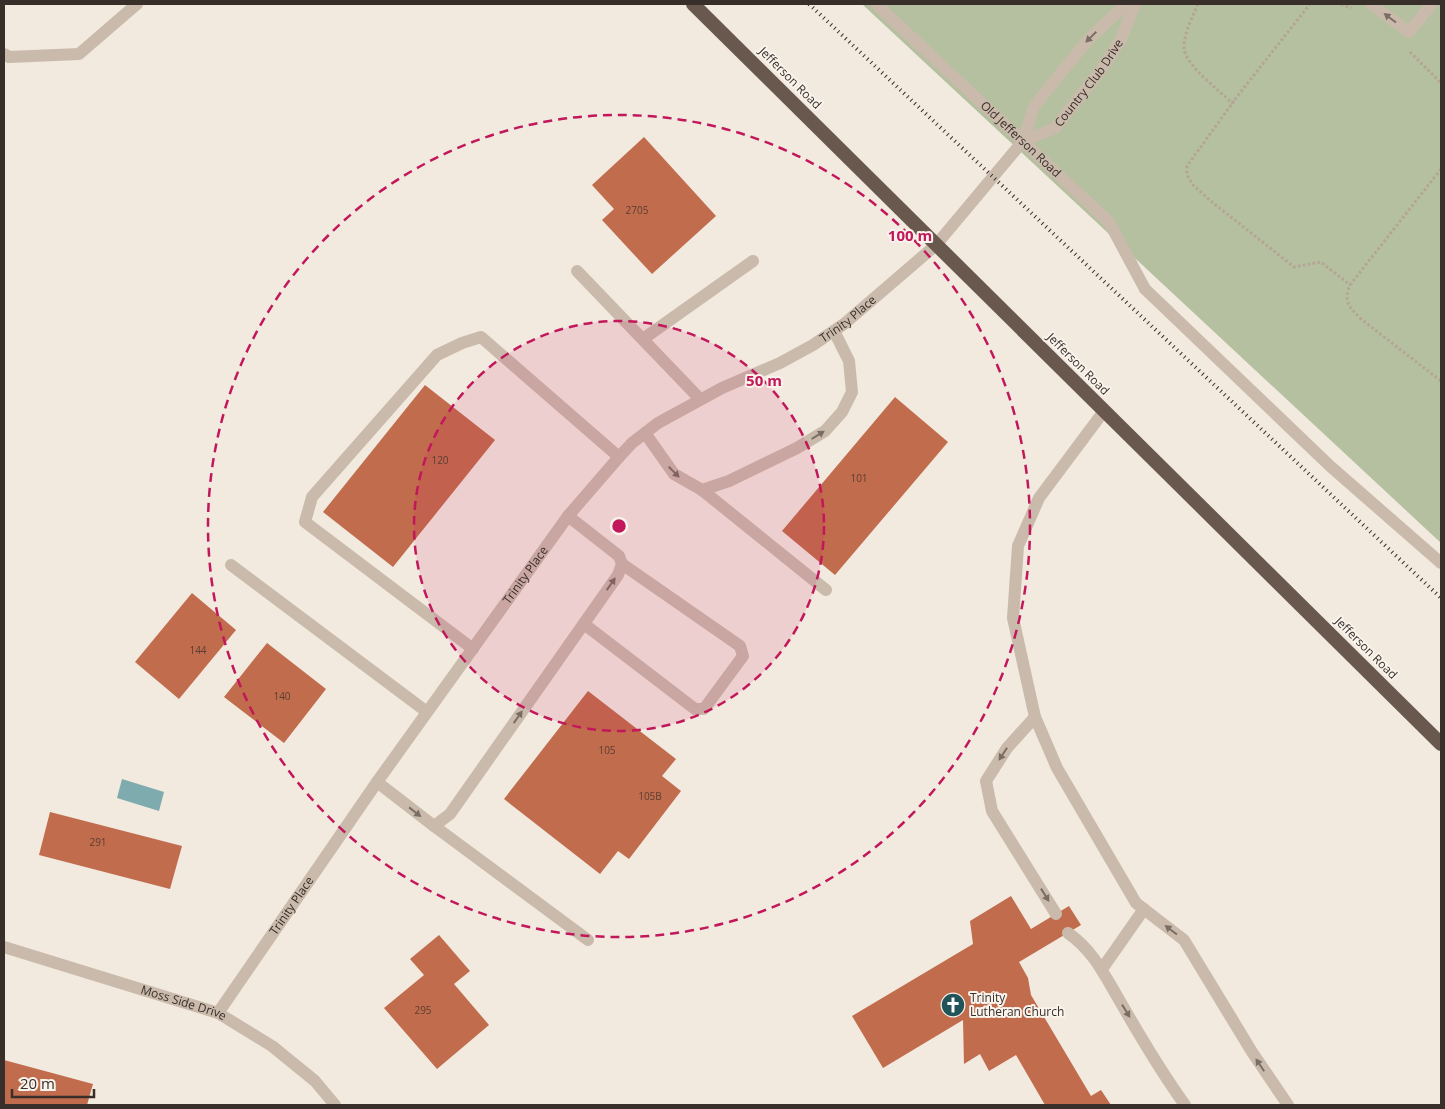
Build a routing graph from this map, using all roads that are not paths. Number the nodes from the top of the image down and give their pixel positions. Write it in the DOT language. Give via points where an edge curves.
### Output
graph roads {
  1 [pos="137,4"];
  2 [pos="693,4"];
  3 [pos="876,4"];
  4 [pos="1126,4"];
  5 [pos="1135,4"];
  6 [pos="1371,4"];
  7 [pos="1432,4"];
  8 [pos="4,54"];
  9 [pos="1023,141"];
  10 [pos="936,245"];
  11 [pos="753,262"];
  12 [pos="577,271"];
  13 [pos="834,330"];
  14 [pos="643,339"];
  15 [pos="700,399"];
  16 [pos="1104,411"];
  17 [pos="645,433"];
  18 [pos="619,457"];
  19 [pos="702,490"];
  20 [pos="568,516"];
  21 [pos="1441,563"];
  22 [pos="622,564"];
  23 [pos="231,565"];
  24 [pos="826,590"];
  25 [pos="584,624"];
  26 [pos="472,649"];
  27 [pos="427,712"];
  28 [pos="1036,717"];
  29 [pos="1441,744"];
  30 [pos="377,782"];
  31 [pos="434,826"];
  32 [pos="1144,909"];
  33 [pos="1056,914"];
  34 [pos="1068,933"];
  35 [pos="588,940"];
  36 [pos="4,947"];
  37 [pos="1102,969"];
  38 [pos="218,1013"];
  39 [pos="335,1105"];
  40 [pos="1185,1105"];
  41 [pos="1288,1105"];
  1 -- 8 [label="street" via="79,54 10,57"];
  2 -- 10 [label="highway, Jefferson Road"];
  3 -- 9 [label="street, Old Jefferson Road"];
  4 -- 9 [label="street, Country Club Drive, one-way" via="1088,40 1034,106"];
  5 -- 9 [label="street, Country Club Drive" via="1121,39 1101,70 1055,128"];
  7 -- 6 [label="street, one-way" via="1409,32"];
  9 -- 10 [label="street, Country Club Drive"];
  9 -- 21 [label="street, Old Jefferson Road" via="1109,222 1145,289 1330,466"];
  10 -- 13 [label="street, Trinity Place"];
  10 -- 16 [label="highway, Jefferson Road"];
  11 -- 14 [label="street"];
  12 -- 14 [label="street"];
  13 -- 15 [label="street, Trinity Place" via="780,363"];
  19 -- 13 [label="street, one-way" via="729,481 797,448 825,431 842,412 852,392 848,361"];
  14 -- 15 [label="street"];
  15 -- 17 [label="street, Trinity Place"];
  16 -- 28 [label="street" via="1039,498 1018,546 1013,618"];
  16 -- 29 [label="highway, Jefferson Road"];
  17 -- 18 [label="street, Trinity Place"];
  17 -- 19 [label="street, one-way" via="674,474"];
  18 -- 20 [label="street, Trinity Place"];
  18 -- 26 [label="street" via="481,337 436,355 312,497 305,522"];
  19 -- 24 [label="street"];
  20 -- 22 [label="street" via="620,556"];
  20 -- 26 [label="street, Trinity Place"];
  25 -- 22 [label="street, one-way" via="618,575"];
  22 -- 25 [label="street" via="740,646 743,656 704,709 695,709"];
  23 -- 27 [label="street"];
  31 -- 25 [label="street, one-way" via="450,814"];
  26 -- 27 [label="street, Trinity Place"];
  27 -- 30 [label="street, Trinity Place"];
  28 -- 32 [label="street" via="1057,768 1136,903"];
  28 -- 33 [label="street, one-way" via="1007,748 986,781 992,812"];
  30 -- 31 [label="street, one-way"];
  30 -- 38 [label="street, Trinity Place"];
  31 -- 35 [label="street"];
  32 -- 37 [label="street"];
  41 -- 32 [label="street, one-way" via="1184,940"];
  34 -- 37 [label="street" via="1082,942"];
  36 -- 38 [label="street, Moss Side Drive"];
  37 -- 40 [label="street, one-way"];
  38 -- 39 [label="street, Moss Side Drive" via="272,1046 315,1081"];
}
